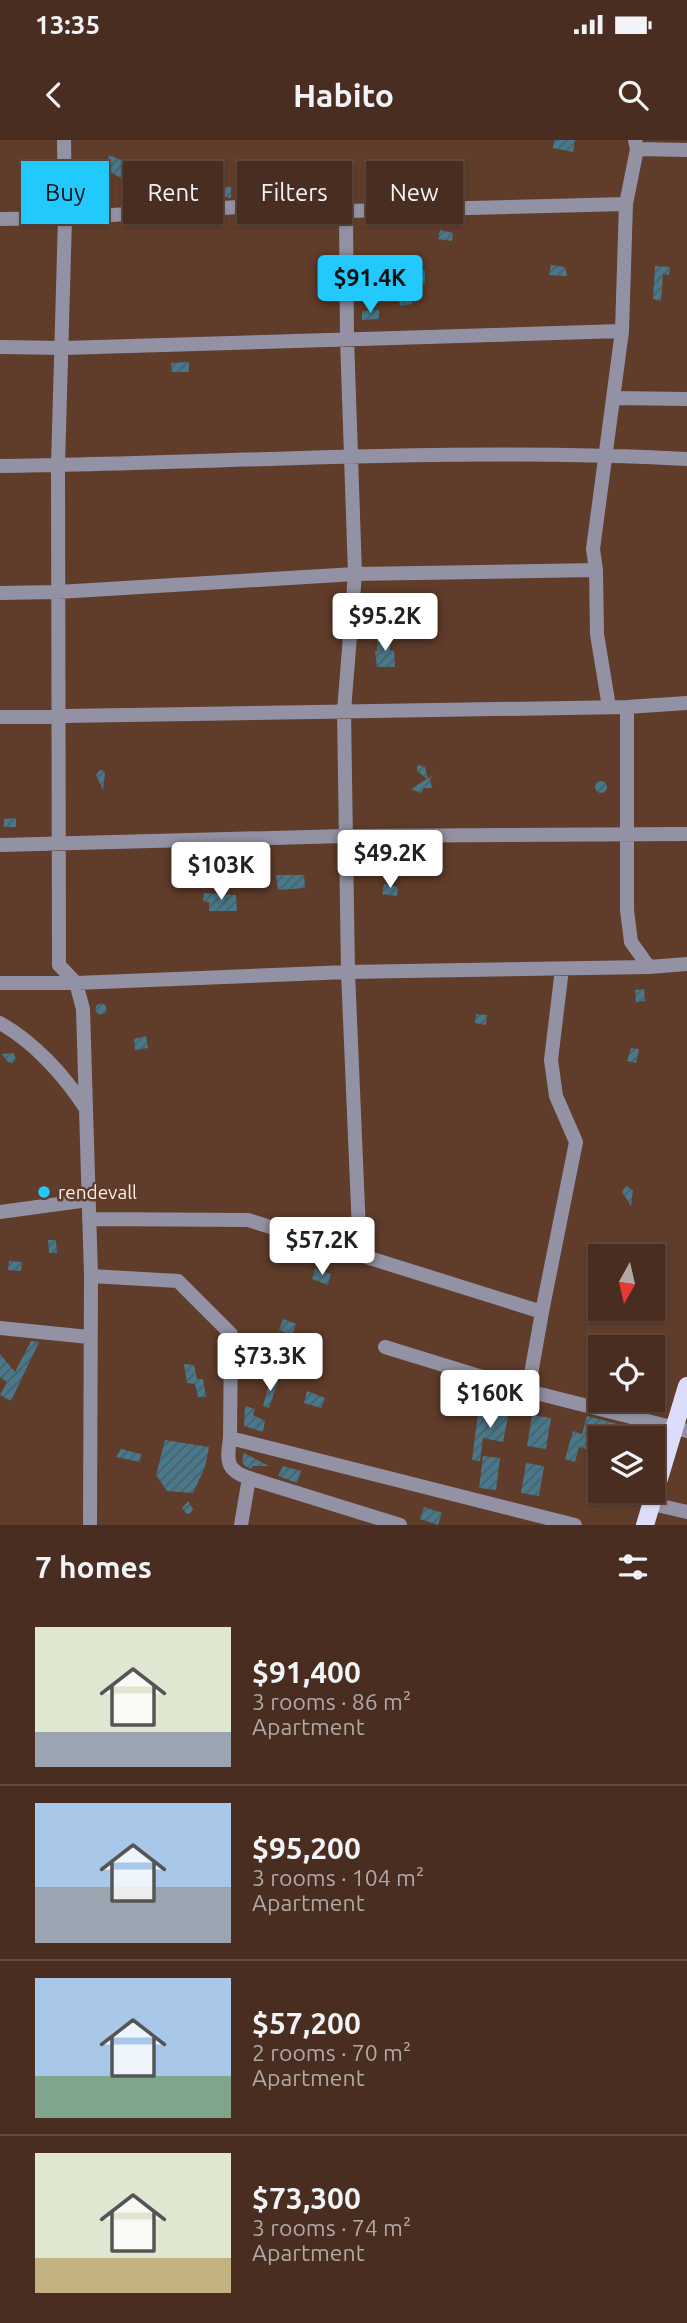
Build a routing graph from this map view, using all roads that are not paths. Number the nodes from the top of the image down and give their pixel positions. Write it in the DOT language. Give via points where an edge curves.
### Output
graph roads {
  1 [pos="64,140"];
  2 [pos="636,144"];
  3 [pos="687,150"];
  4 [pos="64,161"];
  5 [pos="626,204"];
  6 [pos="237,207"];
  7 [pos="352,211"];
  8 [pos="109,215"];
  9 [pos="0,219"];
  10 [pos="21,219"];
  11 [pos="65,224"];
  12 [pos="346,224"];
  13 [pos="622,331"];
  14 [pos="346,338"];
  15 [pos="0,347"];
  16 [pos="63,348"];
  17 [pos="614,398"];
  18 [pos="687,399"];
  19 [pos="604,454"];
  20 [pos="352,457"];
  21 [pos="687,459"];
  22 [pos="58,465"];
  23 [pos="0,466"];
  24 [pos="596,569"];
  25 [pos="355,574"];
  26 [pos="0,593"];
  27 [pos="58,593"];
  28 [pos="687,703"];
  29 [pos="609,707"];
  30 [pos="627,707"];
  31 [pos="344,711"];
  32 [pos="0,717"];
  33 [pos="59,717"];
  34 [pos="628,834"];
  35 [pos="687,834"];
  36 [pos="346,836"];
  37 [pos="59,844"];
  38 [pos="0,845"];
  39 [pos="687,964"];
  40 [pos="649,967"];
  41 [pos="562,968"];
  42 [pos="348,972"];
  43 [pos="0,983"];
  44 [pos="76,983"];
  45 [pos="0,1023"];
  46 [pos="86,1111"];
  47 [pos="88,1200"];
  48 [pos="0,1212"];
  49 [pos="89,1219"];
  50 [pos="360,1255"];
  51 [pos="91,1276"];
  52 [pos="542,1312"];
  53 [pos="0,1328"];
  54 [pos="89,1338"];
  55 [pos="385,1347"];
  56 [pos="687,1386"];
  57 [pos="528,1391"];
  58 [pos="681,1430"];
  59 [pos="230,1438"];
  60 [pos="249,1478"];
  61 [pos="652,1504"];
  62 [pos="687,1512"];
  63 [pos="90,1525"];
  64 [pos="241,1525"];
  65 [pos="400,1525"];
  66 [pos="575,1525"];
  67 [pos="645,1525"];
  1 -- 4 [label="street"];
  2 -- 3 [label="street"];
  2 -- 5 [label="street"];
  5 -- 7 [label="street"];
  5 -- 13 [label="street"];
  6 -- 8 [label="street"];
  9 -- 10 [label="street"];
  11 -- 16 [label="street"];
  12 -- 14 [label="street"];
  13 -- 14 [label="street"];
  13 -- 17 [label="street"];
  14 -- 16 [label="street"];
  14 -- 20 [label="street"];
  15 -- 16 [label="street"];
  16 -- 22 [label="street"];
  17 -- 18 [label="street"];
  17 -- 19 [label="street"];
  19 -- 20 [label="street"];
  19 -- 21 [label="street"];
  19 -- 24 [label="street" via="593,549"];
  20 -- 22 [label="street"];
  20 -- 25 [label="street"];
  22 -- 23 [label="street"];
  22 -- 27 [label="street"];
  24 -- 25 [label="street"];
  24 -- 29 [label="street" via="597,634"];
  25 -- 27 [label="street"];
  25 -- 31 [label="street"];
  26 -- 27 [label="street"];
  27 -- 33 [label="street"];
  28 -- 30 [label="street"];
  29 -- 30 [label="street"];
  29 -- 31 [label="street"];
  30 -- 34 [label="street"];
  31 -- 33 [label="street"];
  31 -- 36 [label="street"];
  32 -- 33 [label="street"];
  33 -- 37 [label="street"];
  34 -- 35 [label="street"];
  34 -- 36 [label="street"];
  34 -- 40 [label="street" via="631,942"];
  36 -- 37 [label="street"];
  36 -- 42 [label="street"];
  37 -- 38 [label="street"];
  37 -- 44 [label="street" via="59,964"];
  39 -- 40 [label="street"];
  40 -- 41 [label="street"];
  41 -- 42 [label="street"];
  41 -- 52 [label="street" via="551,1060 556,1096 576,1142"];
  42 -- 44 [label="street"];
  42 -- 50 [label="street"];
  43 -- 44 [label="street"];
  44 -- 46 [label="street" via="83,1009"];
  45 -- 46 [label="street" via="40,1055 73,1089"];
  46 -- 47 [label="street"];
  47 -- 48 [label="street"];
  47 -- 49 [label="street"];
  49 -- 50 [label="street" via="248,1220"];
  49 -- 51 [label="street"];
  50 -- 52 [label="street"];
  51 -- 54 [label="street"];
  51 -- 59 [label="street" via="178,1281 231,1335"];
  52 -- 57 [label="street"];
  53 -- 54 [label="street"];
  54 -- 63 [label="street"];
  55 -- 57 [label="street"];
  56 -- 58 [label="main road"];
  57 -- 58 [label="street"];
  58 -- 61 [label="main road"];
  59 -- 60 [label="street" via="230,1466 236,1474"];
  59 -- 66 [label="street"];
  60 -- 64 [label="street"];
  60 -- 65 [label="street"];
  61 -- 62 [label="street"];
  61 -- 67 [label="main road"];
}
